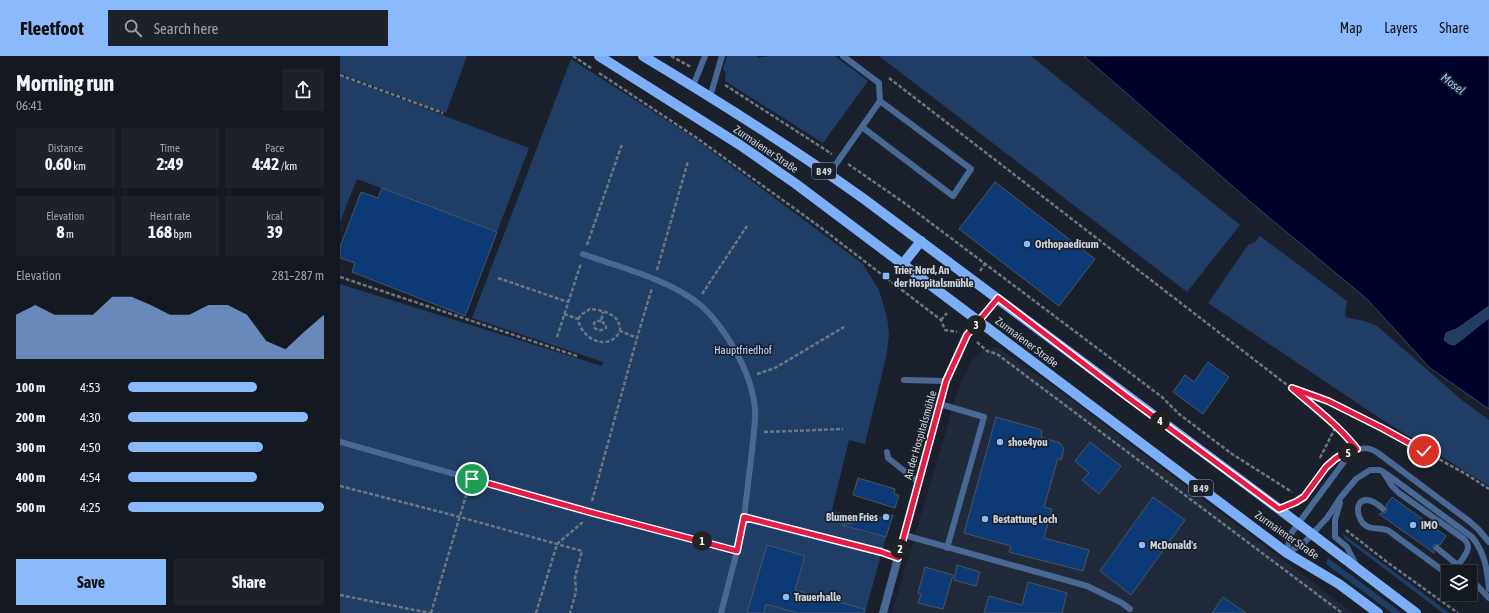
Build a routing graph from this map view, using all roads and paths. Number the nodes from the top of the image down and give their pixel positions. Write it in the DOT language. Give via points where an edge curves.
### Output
graph roads {
  1 [pos="599,56"];
  2 [pos="643,56"];
  3 [pos="671,56"];
  4 [pos="704,56"];
  5 [pos="722,56"];
  6 [pos="843,56"];
  7 [pos="699,71"];
  8 [pos="340,75"];
  9 [pos="888,77"];
  10 [pos="716,79"];
  11 [pos="693,86"];
  12 [pos="710,97"];
  13 [pos="880,101"];
  14 [pos="443,113"];
  15 [pos="862,127"];
  16 [pos="622,144"];
  17 [pos="839,159"];
  18 [pos="829,174"];
  19 [pos="747,226"];
  20 [pos="921,241"];
  21 [pos="583,254"];
  22 [pos="902,265"];
  23 [pos="340,277"];
  24 [pos="498,278"];
  25 [pos="998,298"];
  26 [pos="568,302"];
  27 [pos="697,302"];
  28 [pos="603,312"];
  29 [pos="578,319"];
  30 [pos="601,321"];
  31 [pos="978,322"];
  32 [pos="844,327"];
  33 [pos="620,332"];
  34 [pos="556,337"];
  35 [pos="637,338"];
  36 [pos="577,356"];
  37 [pos="747,377"];
  38 [pos="904,380"];
  39 [pos="946,381"];
  40 [pos="1292,388"];
  41 [pos="940,404"];
  42 [pos="843,429"];
  43 [pos="754,432"];
  44 [pos="340,442"];
  45 [pos="1355,451"];
  46 [pos="887,452"];
  47 [pos="1383,472"];
  48 [pos="472,479"];
  49 [pos="918,482"];
  50 [pos="340,486"];
  51 [pos="1489,489"];
  52 [pos="1297,495"];
  53 [pos="1341,497"];
  54 [pos="1279,509"];
  55 [pos="1383,509"];
  56 [pos="593,513"];
  57 [pos="460,517"];
  58 [pos="744,517"];
  59 [pos="1298,524"];
  60 [pos="1346,529"];
  61 [pos="1312,534"];
  62 [pos="904,535"];
  63 [pos="1489,542"];
  64 [pos="557,544"];
  65 [pos="947,548"];
  66 [pos="1438,548"];
  67 [pos="737,551"];
  68 [pos="1287,553"];
  69 [pos="898,558"];
  70 [pos="1458,564"];
  71 [pos="1358,568"];
  72 [pos="1441,569"];
  73 [pos="1477,585"];
  74 [pos="1489,589"];
  75 [pos="340,595"];
  76 [pos="1489,598"];
  77 [pos="1130,609"];
  78 [pos="430,613"];
  79 [pos="536,613"];
  80 [pos="570,613"];
  81 [pos="721,613"];
  82 [pos="883,613"];
  83 [pos="1378,613"];
  84 [pos="1416,613"];
  85 [pos="1458,613"];
  1 -- 22 [label="main road, Zurmaiener Straße / B 49" via="796,184"];
  2 -- 11 [label="main road, Zurmaiener Straße / B 49"];
  3 -- 7 [label="path"];
  4 -- 7 [label="lane"];
  5 -- 10 [label="lane"];
  6 -- 13 [label="lane" via="879,83"];
  7 -- 11 [label="lane"];
  8 -- 14 [label="path"];
  9 -- 40 [label="path"];
  10 -- 12 [label="lane"];
  10 -- 17 [label="path"];
  11 -- 12 [label="main road, Zurmaiener Straße / B 49"];
  12 -- 18 [label="main road, Zurmaiener Straße / B 49"];
  13 -- 15 [label="lane"];
  13 -- 15 [label="lane" via="971,169 953,196"];
  15 -- 17 [label="lane"];
  16 -- 21 [label="path"];
  17 -- 18 [label="lane"];
  17 -- 52 [label="path" via="903,202 1162,397 1179,414 1226,450"];
  18 -- 20 [label="main road, Zurmaiener Straße / B 49"];
  19 -- 27 [label="path"];
  20 -- 22 [label="main road"];
  20 -- 25 [label="main road, Zurmaiener Straße / B 49"];
  21 -- 26 [label="path"];
  21 -- 27 [label="lane" via="654,280"];
  22 -- 31 [label="main road, Zurmaiener Straße / B 49"];
  23 -- 36 [label="path"];
  24 -- 26 [label="path"];
  25 -- 31 [label="street, An der Hospitalsmühle"];
  25 -- 54 [label="main road, Zurmaiener Straße / B 49"];
  26 -- 34 [label="path"];
  27 -- 37 [label="lane" via="728,338"];
  28 -- 29 [label="path" via="590,309"];
  28 -- 30 [label="path"];
  28 -- 33 [label="path" via="613,316 620,326"];
  30 -- 30 [label="path" via="606,328 596,329 594,323"];
  31 -- 39 [label="street, An der Hospitalsmühle" via="967,335"];
  31 -- 68 [label="main road, Zurmaiener Straße / B 49"];
  32 -- 37 [label="path" via="775,368"];
  35 -- 56 [label="path" via="592,500"];
  37 -- 43 [label="lane" via="755,409"];
  38 -- 39 [label="lane"];
  39 -- 41 [label="street, An der Hospitalsmühle"];
  40 -- 45 [label="path" via="1336,426 1347,437"];
  40 -- 51 [label="path" via="1328,401 1382,428"];
  41 -- 49 [label="street, An der Hospitalsmühle"];
  41 -- 65 [label="lane" via="984,417"];
  42 -- 43 [label="path"];
  43 -- 58 [label="lane"];
  44 -- 48 [label="lane"];
  45 -- 54 [label="lane" via="1343,454 1326,467 1304,497"];
  45 -- 59 [label="lane" via="1349,454"];
  45 -- 63 [label="lane" via="1368,448 1378,453 1469,521"];
  46 -- 49 [label="lane" via="888,458"];
  47 -- 53 [label="lane" via="1375,470 1364,473"];
  47 -- 70 [label="lane" via="1399,493 1464,539 1468,550"];
  47 -- 74 [label="lane" via="1472,537 1485,558"];
  48 -- 56 [label="lane"];
  48 -- 57 [label="path"];
  49 -- 62 [label="street, An der Hospitalsmühle"];
  50 -- 57 [label="path"];
  53 -- 61 [label="lane"];
  53 -- 71 [label="lane" via="1335,520 1335,537 1347,547"];
  54 -- 59 [label="main road, Zurmaiener Straße / B 49"];
  55 -- 72 [label="lane" via="1370,501 1363,501 1358,510 1360,520 1371,529 1381,528 1389,531"];
  56 -- 64 [label="path"];
  56 -- 67 [label="lane"];
  57 -- 64 [label="path"];
  57 -- 78 [label="path"];
  58 -- 67 [label="lane"];
  58 -- 69 [label="lane"];
  59 -- 61 [label="main road, Zurmaiener Straße / B 49"];
  59 -- 68 [label="lane" via="1292,532"];
  60 -- 85 [label="path"];
  61 -- 68 [label="lane" via="1303,544"];
  61 -- 71 [label="main road, Zurmaiener Straße / B 49"];
  62 -- 65 [label="lane"];
  62 -- 69 [label="street, An der Hospitalsmühle"];
  64 -- 79 [label="path"];
  64 -- 80 [label="path" via="582,551"];
  65 -- 77 [label="lane" via="1087,586"];
  66 -- 70 [label="lane"];
  67 -- 81 [label="lane"];
  68 -- 83 [label="main road, Zurmaiener Straße / B 49" via="1339,584"];
  69 -- 82 [label="street, An der Hospitalsmühle"];
  71 -- 84 [label="main road, Zurmaiener Straße / B 49"];
  73 -- 76 [label="lane"];
  75 -- 78 [label="path"];
}
